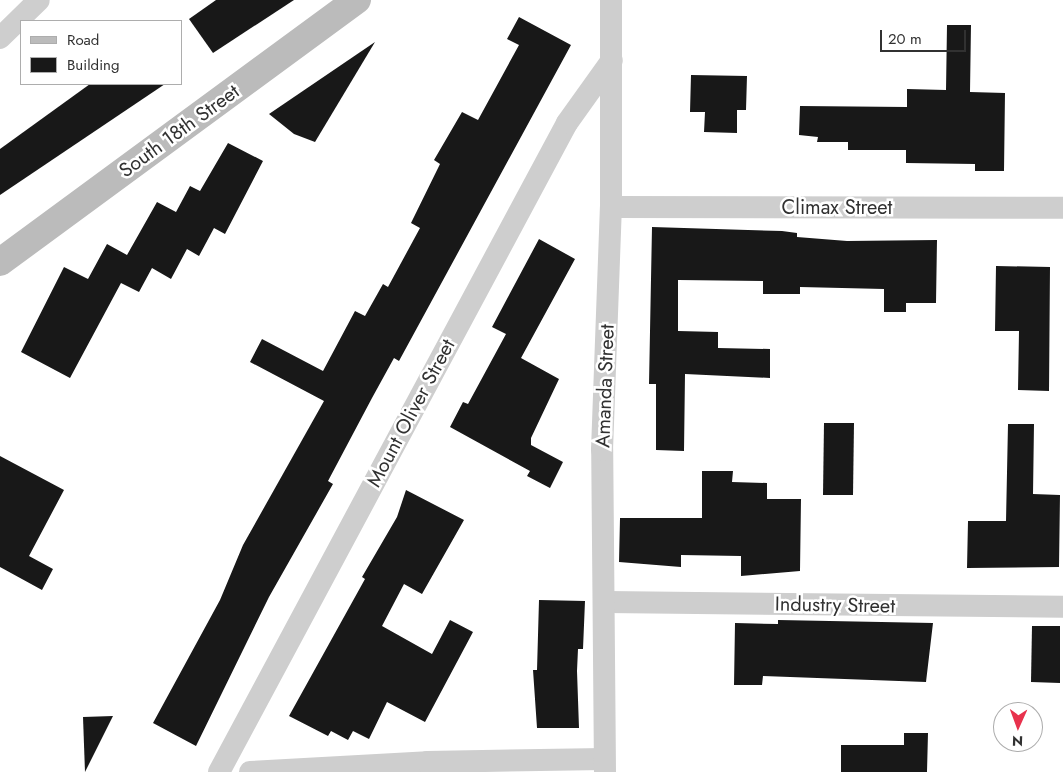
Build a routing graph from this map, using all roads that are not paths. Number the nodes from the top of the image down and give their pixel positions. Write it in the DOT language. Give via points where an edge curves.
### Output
graph roads {
  1 [pos="38,0"];
  2 [pos="357,0"];
  3 [pos="612,0"];
  4 [pos="0,38"];
  5 [pos="612,60"];
  6 [pos="612,207"];
  7 [pos="1063,208"];
  8 [pos="0,262"];
  9 [pos="606,602"];
  10 [pos="1063,607"];
  11 [pos="604,765"];
  12 [pos="219,772"];
  13 [pos="250,772"];
  1 -- 4 [label="street"];
  2 -- 8 [label="main road, South 18th Street"];
  3 -- 5 [label="street, Amanda Street"];
  5 -- 6 [label="street, Amanda Street"];
  5 -- 12 [label="street, Mount Oliver Street" via="566,123"];
  6 -- 7 [label="street, Climax Street"];
  6 -- 9 [label="street, Amanda Street" via="602,450"];
  9 -- 10 [label="street, Industry Street"];
  9 -- 11 [label="street, Amanda Street"];
  11 -- 13 [label="street" via="427,762"];
}
